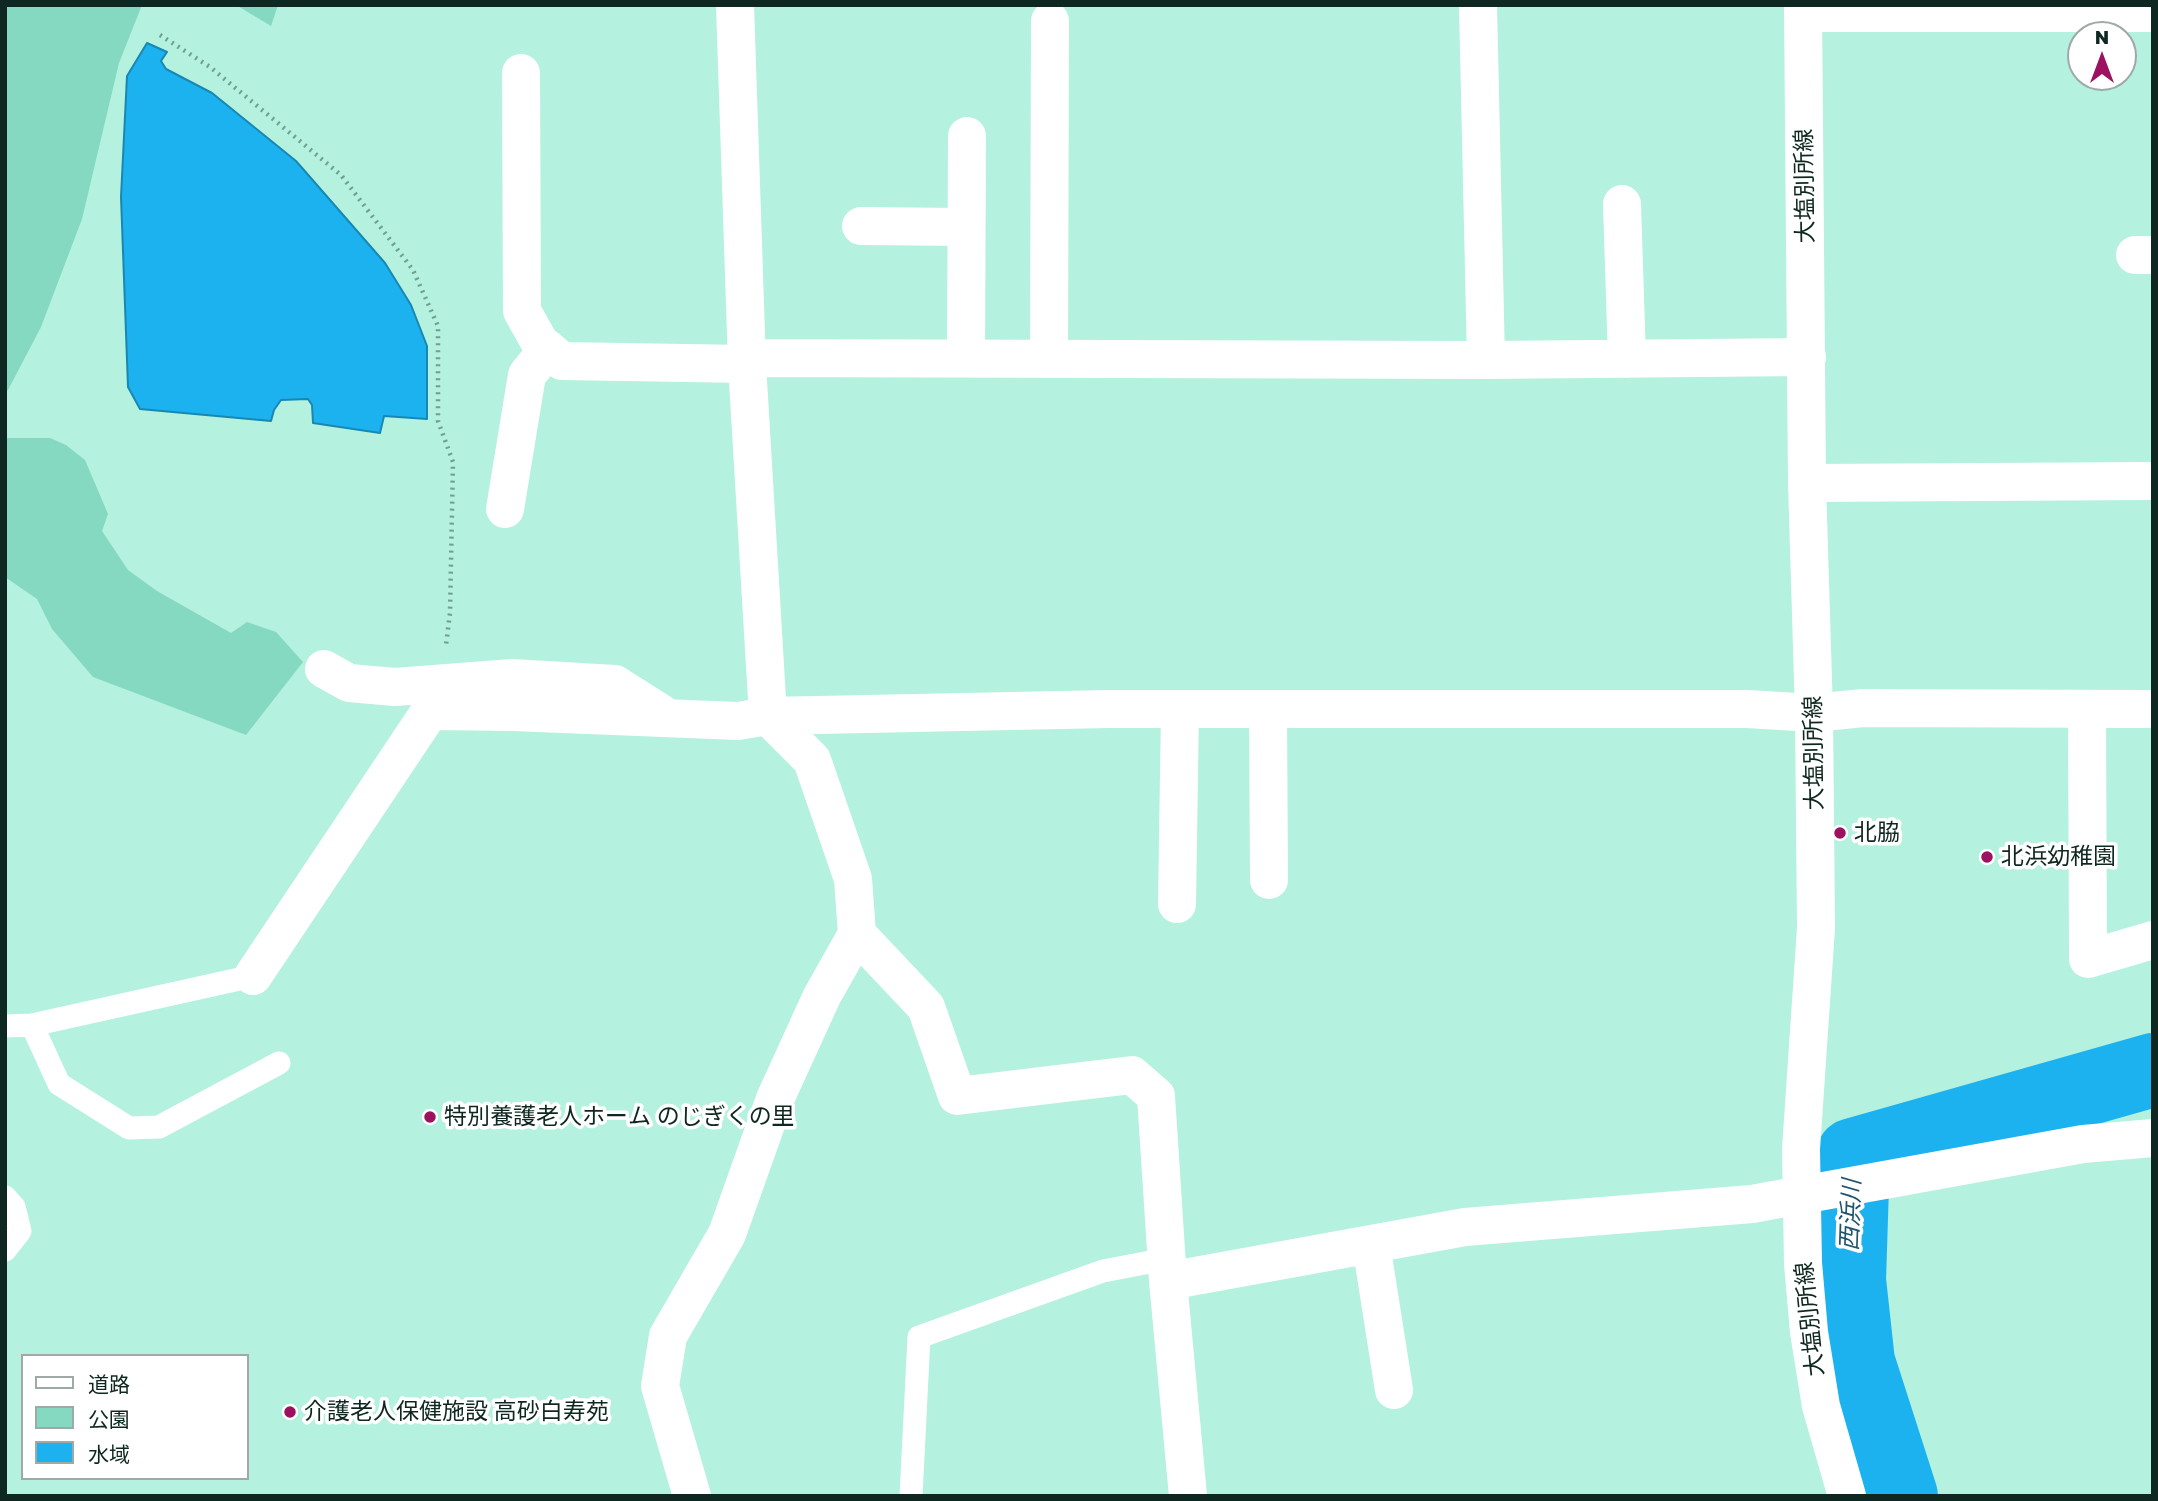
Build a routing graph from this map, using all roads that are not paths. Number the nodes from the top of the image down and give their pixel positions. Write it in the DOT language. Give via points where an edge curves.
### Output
graph roads {
  1 [pos="734,5"];
  2 [pos="1478,5"];
  3 [pos="1803,9"];
  4 [pos="2135,10"];
  5 [pos="1050,21"];
  6 [pos="521,73"];
  7 [pos="967,136"];
  8 [pos="1622,204"];
  9 [pos="861,226"];
  10 [pos="966,227"];
  11 [pos="548,349"];
  12 [pos="1807,357"];
  13 [pos="966,358"];
  14 [pos="1049,358"];
  15 [pos="1627,359"];
  16 [pos="1486,360"];
  17 [pos="747,361"];
  18 [pos="2153,481"];
  19 [pos="1807,483"];
  20 [pos="505,509"];
  21 [pos="324,669"];
  22 [pos="1180,709"];
  23 [pos="1268,709"];
  24 [pos="2087,709"];
  25 [pos="2153,709"];
  26 [pos="1814,713"];
  27 [pos="768,716"];
  28 [pos="669,718"];
  29 [pos="1269,880"];
  30 [pos="1177,904"];
  31 [pos="857,934"];
  32 [pos="2153,940"];
  33 [pos="253,976"];
  34 [pos="32,1025"];
  35 [pos="5,1026"];
  36 [pos="279,1063"];
  37 [pos="2153,1138"];
  38 [pos="1814,1193"];
  39 [pos="5,1197"];
  40 [pos="1371,1244"];
  41 [pos="5,1250"];
  42 [pos="1167,1270"];
  43 [pos="1394,1390"];
  44 [pos="692,1496"];
  45 [pos="911,1496"];
  46 [pos="1188,1496"];
  47 [pos="1847,1496"];
  1 -- 17 [label="street"];
  2 -- 16 [label="street"];
  3 -- 4 [label="street"];
  3 -- 12 [label="street, 大塩別所線"];
  5 -- 14 [label="street"];
  6 -- 11 [label="street" via="522,311"];
  7 -- 10 [label="street"];
  8 -- 15 [label="street"];
  9 -- 10 [label="street"];
  10 -- 13 [label="street"];
  11 -- 17 [label="street" via="562,361"];
  11 -- 20 [label="street" via="527,375"];
  12 -- 15 [label="street"];
  12 -- 19 [label="street, 大塩別所線"];
  13 -- 14 [label="street"];
  13 -- 17 [label="street"];
  14 -- 16 [label="street"];
  15 -- 16 [label="street"];
  17 -- 27 [label="street"];
  18 -- 19 [label="street"];
  19 -- 26 [label="street, 大塩別所線"];
  21 -- 28 [label="street" via="349,683 395,687 512,678 615,684"];
  22 -- 23 [label="street"];
  22 -- 27 [label="street"];
  22 -- 30 [label="street"];
  23 -- 26 [label="street" via="1747,709"];
  23 -- 29 [label="street"];
  24 -- 25 [label="street"];
  24 -- 26 [label="street" via="1863,708"];
  24 -- 32 [label="street" via="2078,961"];
  26 -- 38 [label="street, 大塩別所線" via="1816,928 1801,1149"];
  27 -- 28 [label="street" via="738,721"];
  27 -- 31 [label="street" via="812,760 853,879"];
  28 -- 33 [label="street" via="430,711"];
  31 -- 42 [label="street" via="926,1007 957,1096 1132,1075 1156,1096"];
  31 -- 44 [label="street" via="822,996 775,1099 727,1234 667,1336 660,1386"];
  33 -- 34 [label="lane"];
  34 -- 35 [label="lane"];
  34 -- 36 [label="lane" via="59,1084 129,1128 159,1127"];
  37 -- 38 [label="street" via="2083,1144"];
  38 -- 40 [label="street" via="1752,1204 1465,1227"];
  38 -- 47 [label="street, 大塩別所線" via="1803,1263 1809,1332 1821,1406"];
  39 -- 41 [label="lane" via="14,1207 20,1231"];
  40 -- 42 [label="street"];
  40 -- 43 [label="street"];
  42 -- 45 [label="lane" via="1104,1271 919,1337"];
  42 -- 46 [label="street"];
}
